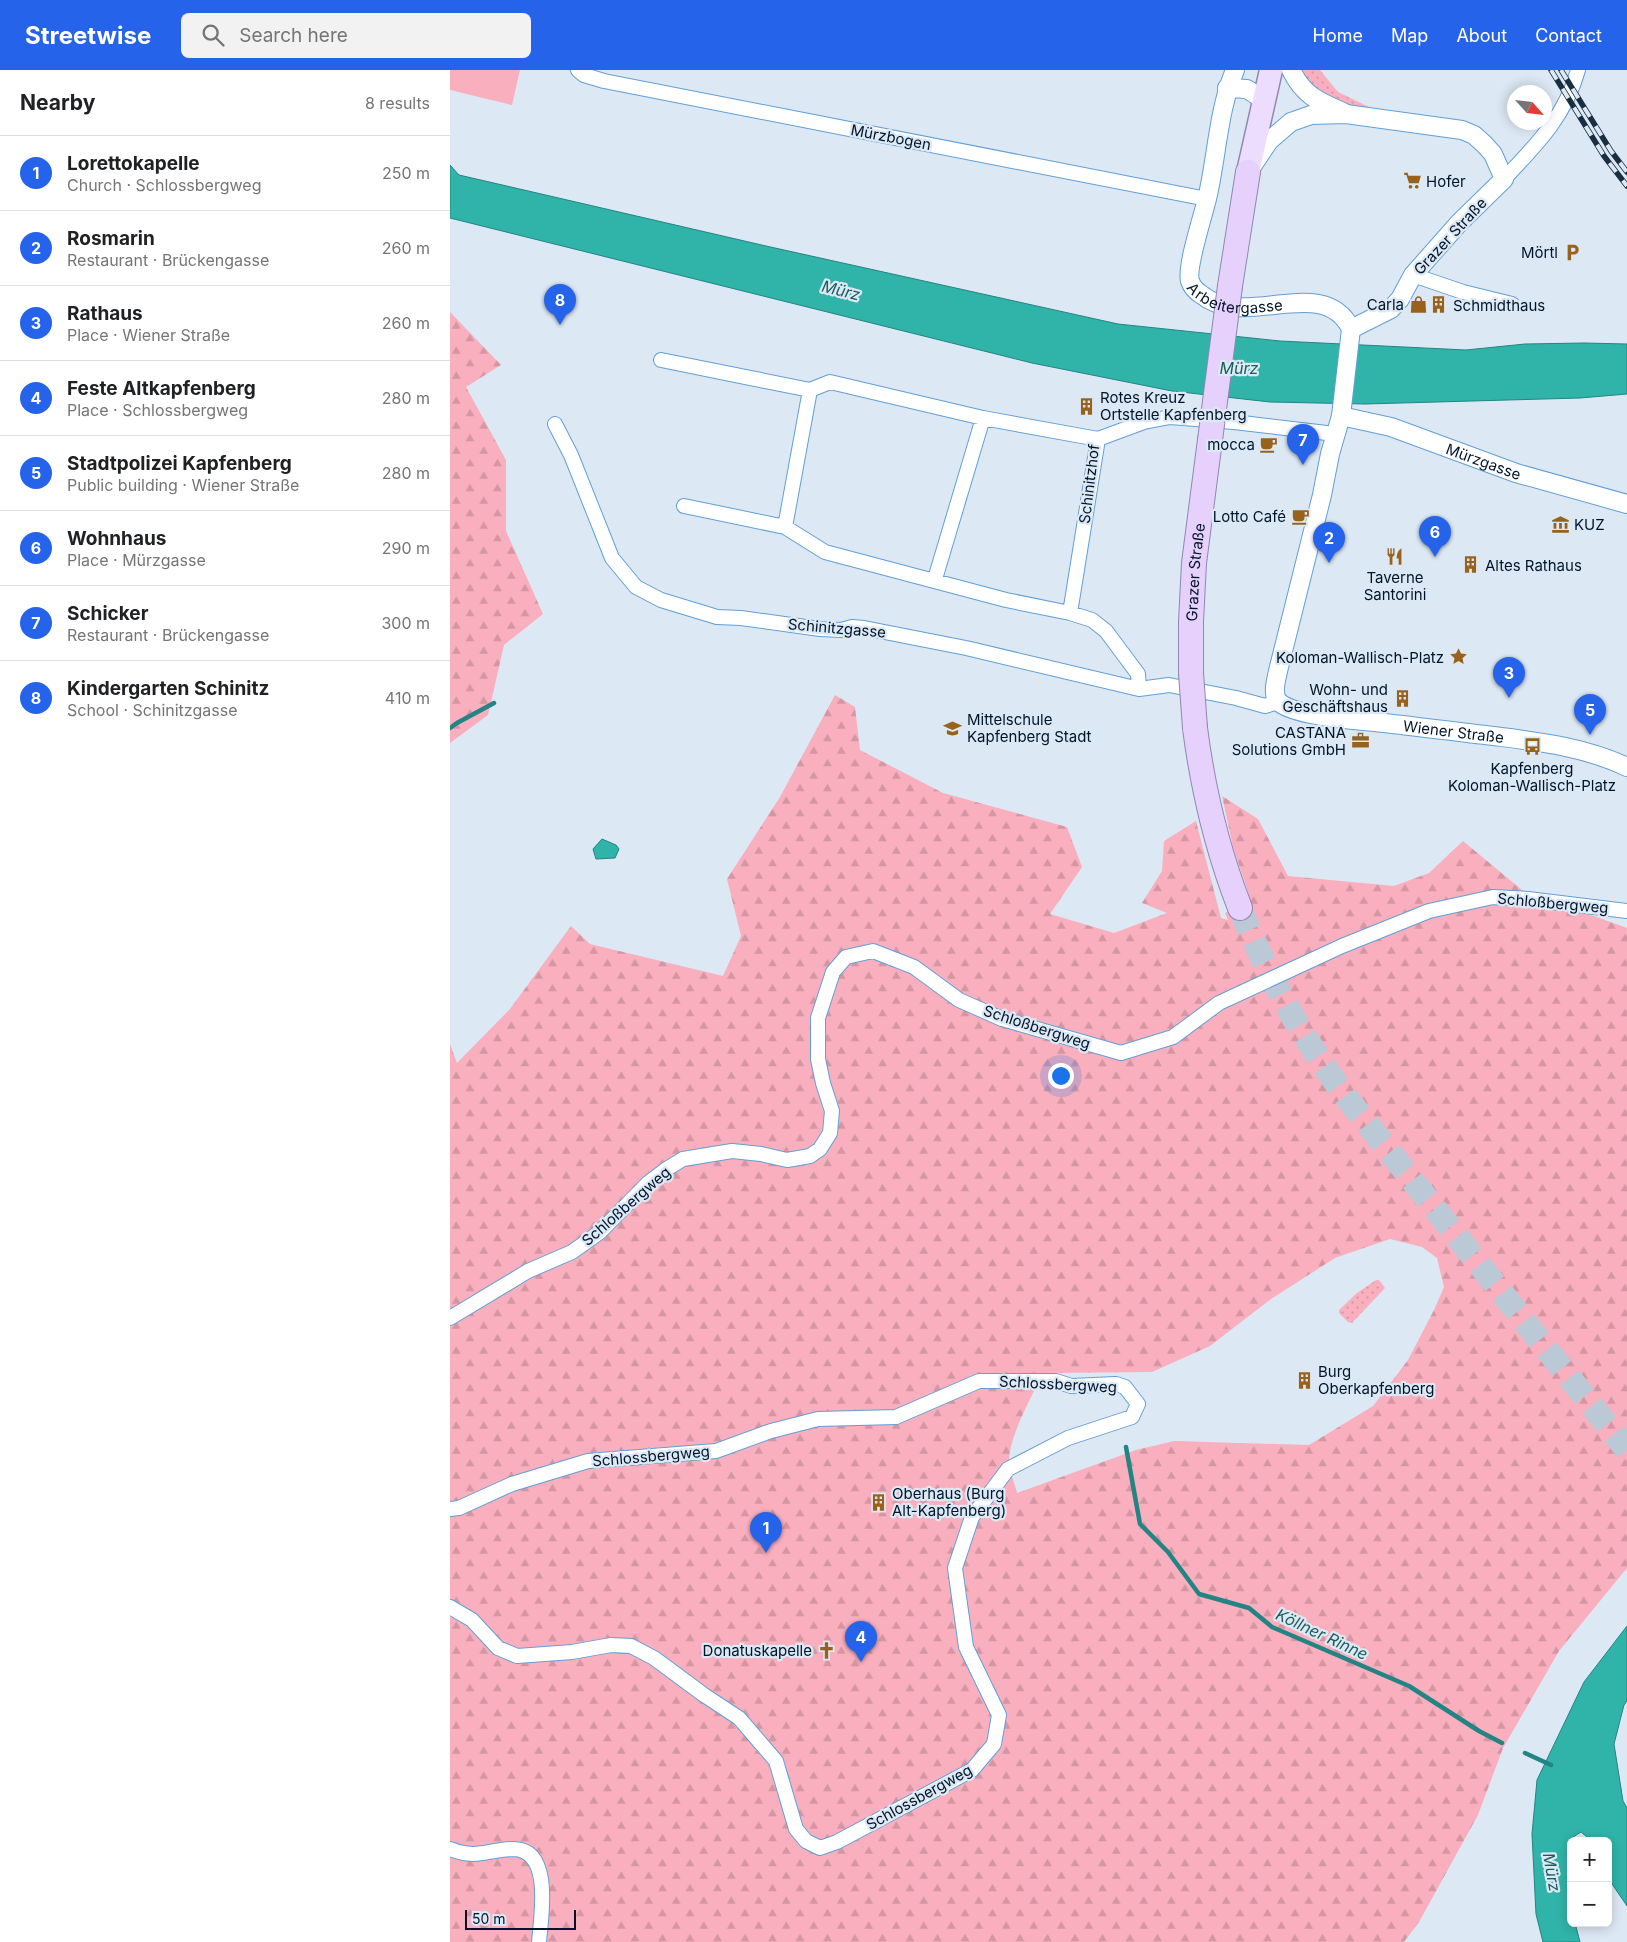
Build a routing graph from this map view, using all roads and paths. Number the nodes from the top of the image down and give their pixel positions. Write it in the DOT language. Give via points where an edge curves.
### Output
graph roads {
  1 [pos="578,70"];
  2 [pos="1235,70"];
  3 [pos="1272,70"];
  4 [pos="1291,70"];
  5 [pos="1578,70"];
  6 [pos="1228,88"];
  7 [pos="1264,101"];
  8 [pos="1346,114"];
  9 [pos="1248,172"];
  10 [pos="1504,179"];
  11 [pos="1207,199"];
  12 [pos="1413,275"];
  13 [pos="1512,304"];
  14 [pos="1350,329"];
  15 [pos="661,360"];
  16 [pos="810,390"];
  17 [pos="1341,416"];
  18 [pos="983,418"];
  19 [pos="555,424"];
  20 [pos="1335,434"];
  21 [pos="1098,439"];
  22 [pos="1627,504"];
  23 [pos="684,506"];
  24 [pos="785,527"];
  25 [pos="935,580"];
  26 [pos="1070,613"];
  27 [pos="1139,689"];
  28 [pos="1278,702"];
  29 [pos="1627,767"];
  30 [pos="1240,908"];
  31 [pos="1627,911"];
  32 [pos="450,1318"];
  33 [pos="450,1509"];
  34 [pos="450,1607"];
  35 [pos="450,1849"];
  36 [pos="539,1942"];
  1 -- 11 [label="street, Mürzbogen" via="604,81"];
  2 -- 6 [label="street, Arbeitergasse"];
  3 -- 7 [label="main road, Grazer Straße"];
  4 -- 8 [label="street, Grazer Straße" via="1305,92"];
  5 -- 10 [label="street, Grazer Straße" via="1572,90 1547,133"];
  6 -- 7 [label="street" via="1247,89"];
  6 -- 11 [label="street, Arbeitergasse"];
  7 -- 9 [label="main road, Grazer Straße"];
  8 -- 9 [label="street, Grazer Straße" via="1310,115 1291,122 1269,141"];
  8 -- 10 [label="street, Grazer Straße" via="1462,130 1474,135 1493,154"];
  9 -- 30 [label="highway, Grazer Straße, bridge" via="1194,564 1191,622 1191,673 1201,770 1219,849"];
  10 -- 12 [label="street, Grazer Straße"];
  11 -- 14 [label="street, Arbeitergasse" via="1193,253 1190,280 1196,291 1208,300 1240,308 1299,302 1323,304 1336,309"];
  12 -- 13 [label="street"];
  12 -- 14 [label="street, Grazer Straße" via="1391,309"];
  14 -- 17 [label="street"];
  15 -- 16 [label="street, Schinitzhof"];
  16 -- 18 [label="street, Schinitzhof" via="830,382"];
  16 -- 24 [label="street"];
  17 -- 20 [label="street"];
  17 -- 22 [label="street, Mürzgasse" via="1391,427 1516,473"];
  18 -- 21 [label="street, Schinitzhof"];
  18 -- 25 [label="street"];
  19 -- 27 [label="street, Schinitzgasse" via="571,455 612,558 636,587 661,600 717,617 820,629 864,628 966,648"];
  20 -- 21 [label="street" via="1170,417 1144,422"];
  20 -- 28 [label="street" via="1278,671 1274,693"];
  21 -- 26 [label="street, Schinitzhof"];
  23 -- 24 [label="street"];
  24 -- 25 [label="street" via="825,552"];
  25 -- 26 [label="street" via="1006,600"];
  26 -- 27 [label="street" via="1092,620 1106,631 1138,674"];
  27 -- 28 [label="street, Schinitzgasse" via="1169,685 1266,706"];
  28 -- 29 [label="street, Wiener Straße" via="1320,716 1575,748"];
  31 -- 32 [label="street, Schloßbergweg" via="1493,897 1429,911 1342,946 1219,1003 1173,1037 1122,1054 1002,1019 960,1000 914,967 873,951 846,957 833,972 818,1018 818,1059 832,1111 830,1133 820,1149 810,1156 787,1160 732,1151 683,1159 648,1184 600,1232 572,1252 528,1271"];
  33 -- 34 [label="street, Schlossbergweg" via="512,1484 588,1461 716,1451 818,1419 896,1417 979,1381 1056,1381 1071,1386 1116,1384 1125,1388 1138,1404 1132,1417 1068,1438 1008,1469 972,1517 955,1568 966,1647 999,1715 994,1744 972,1770 820,1848 806,1841 796,1829 776,1761 740,1718 654,1658 631,1646 611,1645 517,1656 498,1648 472,1620"];
  35 -- 36 [label="street" via="476,1855 515,1849 533,1858 542,1884"];
}
